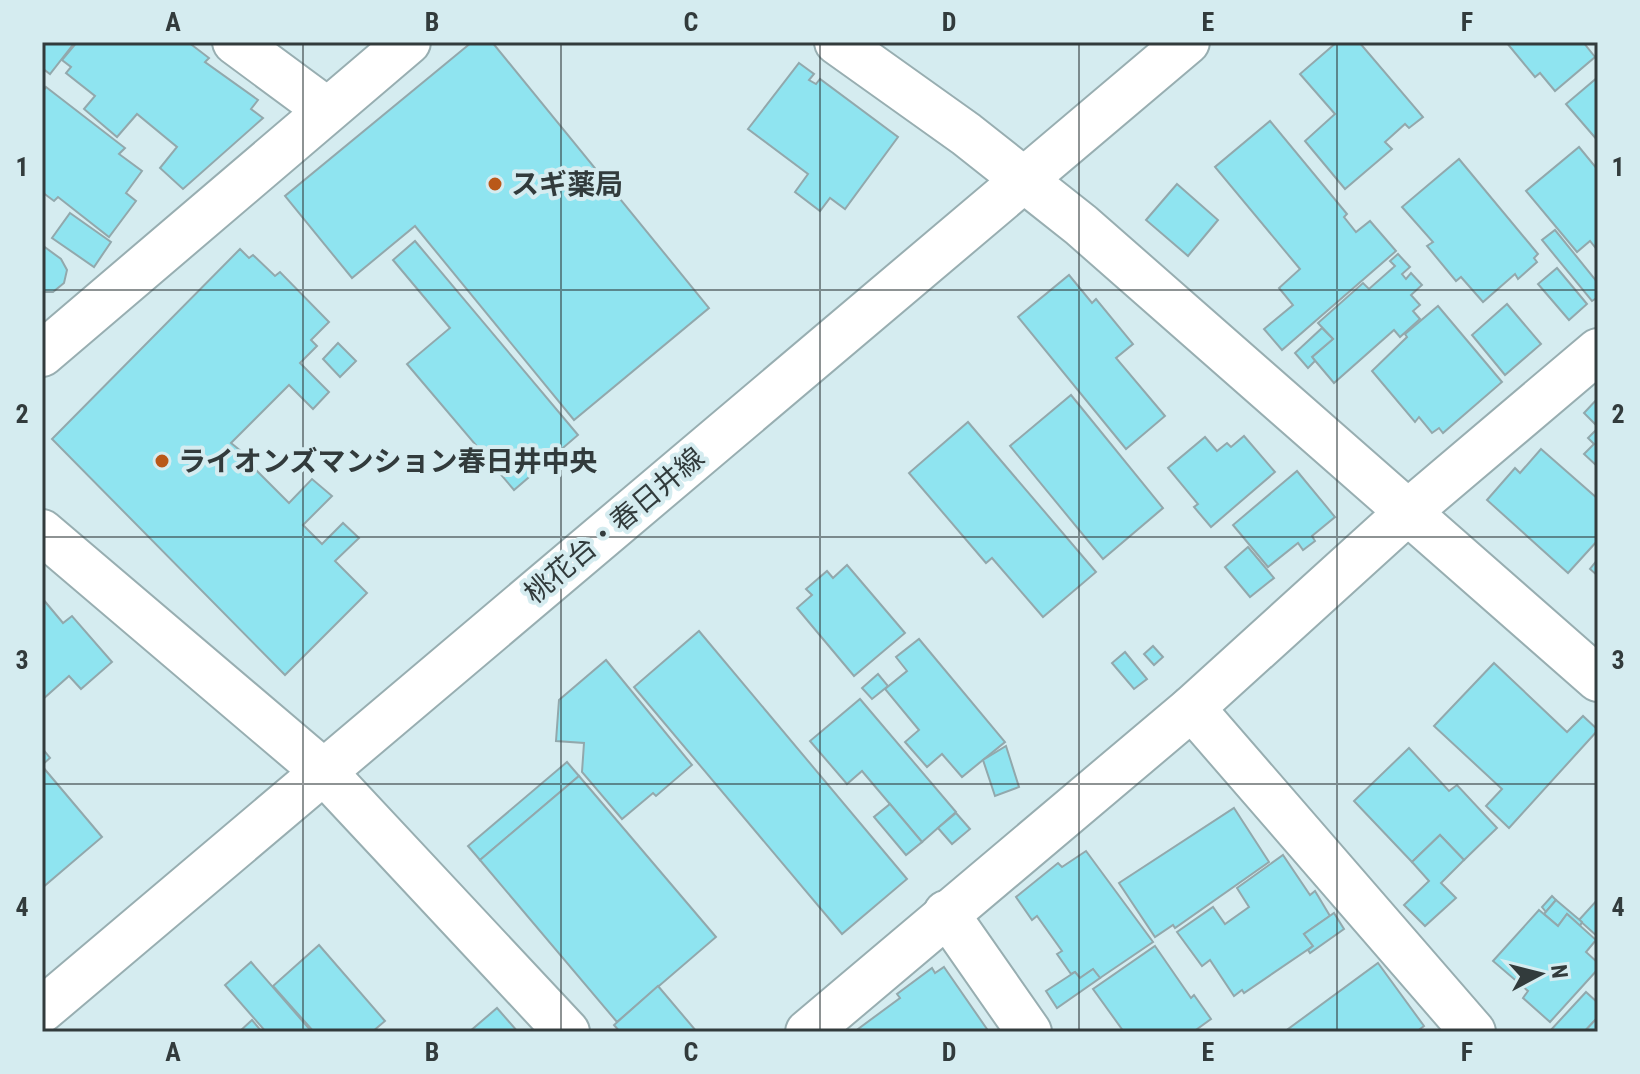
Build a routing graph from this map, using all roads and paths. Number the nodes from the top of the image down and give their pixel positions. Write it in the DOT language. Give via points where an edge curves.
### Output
graph roads {
  1 [pos="235,42"];
  2 [pos="408,42"];
  3 [pos="837,42"];
  4 [pos="1187,42"];
  5 [pos="327,110"];
  6 [pos="1025,181"];
  7 [pos="1598,351"];
  8 [pos="42,354"];
  9 [pos="1408,512"];
  10 [pos="42,532"];
  11 [pos="1598,679"];
  12 [pos="1192,708"];
  13 [pos="323,771"];
  14 [pos="946,913"];
  15 [pos="42,1010"];
  16 [pos="567,1032"];
  17 [pos="808,1032"];
  18 [pos="1029,1032"];
  19 [pos="1473,1032"];
  1 -- 5 [label="street"];
  2 -- 5 [label="street"];
  3 -- 6 [label="street"];
  4 -- 6 [label="street, 桃花台・春日井線"];
  5 -- 8 [label="street"];
  6 -- 9 [label="street"];
  6 -- 13 [label="street, 桃花台・春日井線"];
  7 -- 9 [label="street"];
  9 -- 11 [label="street"];
  9 -- 12 [label="street"];
  10 -- 13 [label="street"];
  12 -- 14 [label="street"];
  12 -- 19 [label="street"];
  13 -- 15 [label="street, 桃花台・春日井線"];
  13 -- 16 [label="street"];
  14 -- 17 [label="street"];
  14 -- 18 [label="street"];
}
